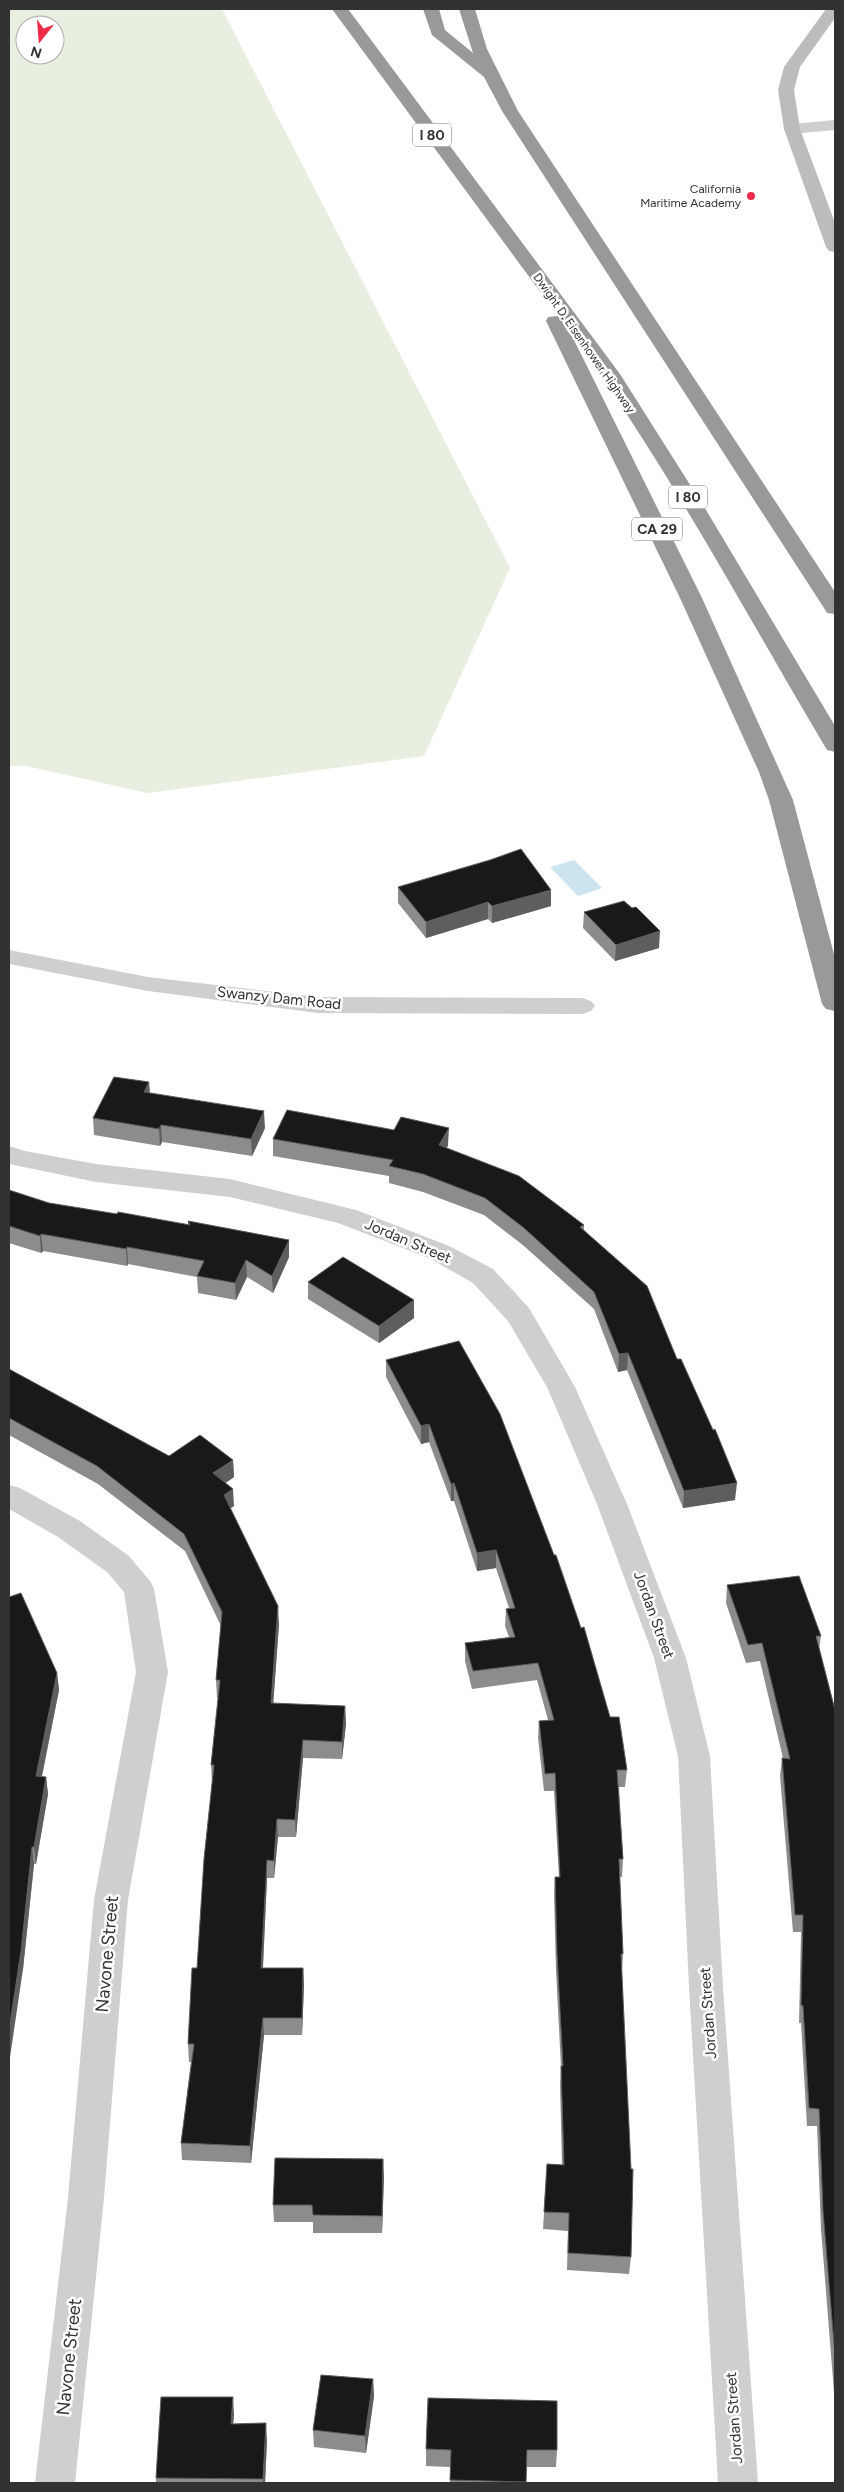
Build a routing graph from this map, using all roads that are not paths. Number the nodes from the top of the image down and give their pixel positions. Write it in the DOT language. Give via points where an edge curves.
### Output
graph roads {
  1 [pos="340,9"];
  2 [pos="432,9"];
  3 [pos="466,9"];
  4 [pos="834,9"];
  5 [pos="490,75"];
  6 [pos="835,125"];
  7 [pos="792,129"];
  8 [pos="835,247"];
  9 [pos="526,261"];
  10 [pos="835,608"];
  11 [pos="835,745"];
  12 [pos="9,957"];
  13 [pos="835,1004"];
  14 [pos="582,1006"];
  15 [pos="9,1154"];
  16 [pos="9,1496"];
  17 [pos="55,2483"];
  18 [pos="738,2483"];
  1 -- 9 [label="highway, Dwight D. Eisenhower Highway / I 80"];
  2 -- 5 [label="highway" via="438,32"];
  3 -- 5 [label="highway" via="471,31"];
  4 -- 7 [label="street" via="792,67 786,90"];
  5 -- 10 [label="highway" via="564,196"];
  6 -- 7 [label="street"];
  7 -- 8 [label="street"];
  9 -- 11 [label="highway, Dwight D. Eisenhower Highway / I 80" via="610,374 696,510"];
  9 -- 13 [label="highway, CA 29" via="691,598 770,772 781,800"];
  12 -- 14 [label="street, Swanzy Dam Road" via="148,984 318,1005"];
  15 -- 18 [label="street, Jordan Street" via="96,1174 230,1188 346,1216 439,1252 483,1276 518,1315 561,1386 612,1504 670,1658 694,1756"];
  16 -- 17 [label="street, Navone Street" via="69,1529 118,1564 139,1589 152,1672 111,1900 86,2198"];
}
